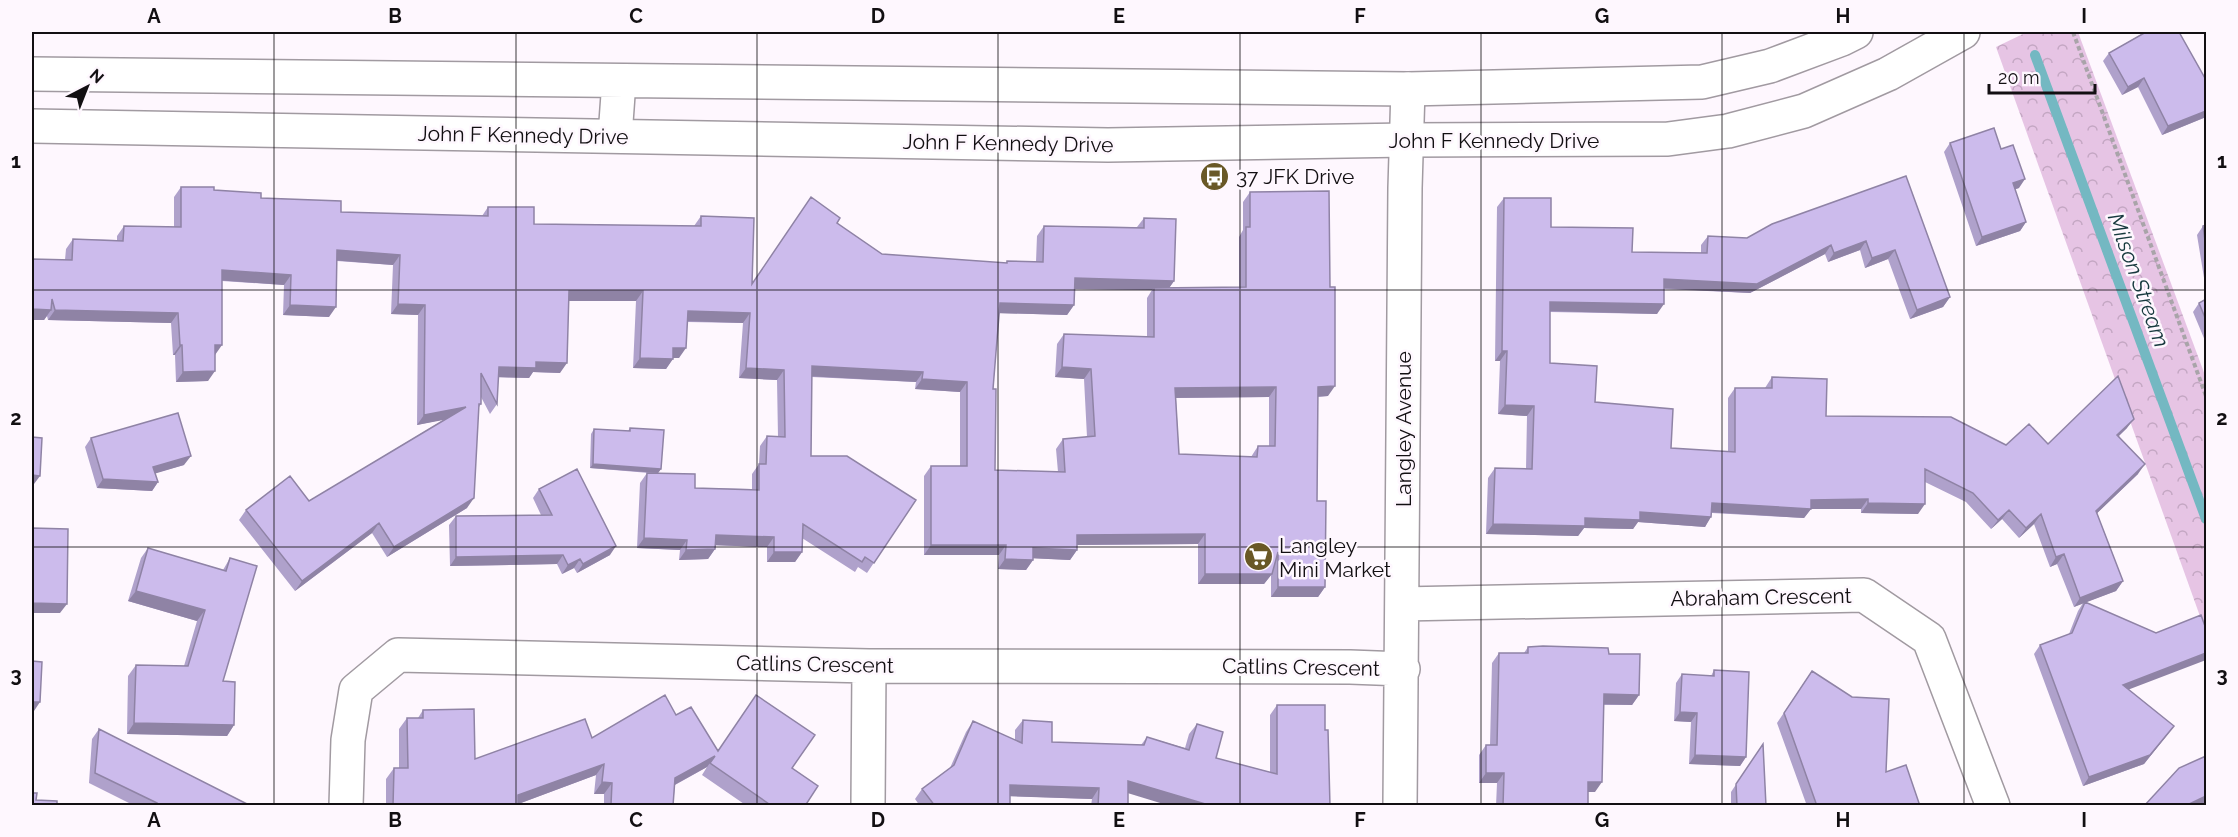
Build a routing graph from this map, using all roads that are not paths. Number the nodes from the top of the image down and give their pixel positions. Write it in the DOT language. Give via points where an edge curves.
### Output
graph roads {
  1 [pos="1856,32"];
  2 [pos="1963,32"];
  3 [pos="32,74"];
  4 [pos="619,81"];
  5 [pos="1408,89"];
  6 [pos="32,126"];
  7 [pos="615,136"];
  8 [pos="1407,140"];
  9 [pos="1402,604"];
  10 [pos="869,666"];
  11 [pos="1402,669"];
  12 [pos="346,806"];
  13 [pos="867,806"];
  14 [pos="1401,806"];
  15 [pos="1993,806"];
  1 -- 5 [label="main road" via="1770,66 1702,82"];
  2 -- 8 [label="main road, John F Kennedy Drive" via="1888,74 1804,111 1728,131 1668,140"];
  3 -- 4 [label="main road"];
  4 -- 5 [label="main road"];
  4 -- 7 [label="main road"];
  5 -- 8 [label="main road, Langley Avenue"];
  6 -- 7 [label="main road, John F Kennedy Drive"];
  7 -- 8 [label="main road, John F Kennedy Drive" via="1108,145"];
  8 -- 9 [label="main road, Langley Avenue"];
  9 -- 11 [label="main road, Langley Avenue"];
  9 -- 15 [label="main road, Abraham Crescent" via="1864,595 1929,639"];
  10 -- 11 [label="main road, Catlins Crescent"];
  10 -- 12 [label="main road, Catlins Crescent" via="398,655 356,690 348,740"];
  10 -- 13 [label="main road"];
  11 -- 14 [label="main road, Langley Avenue"];
}
